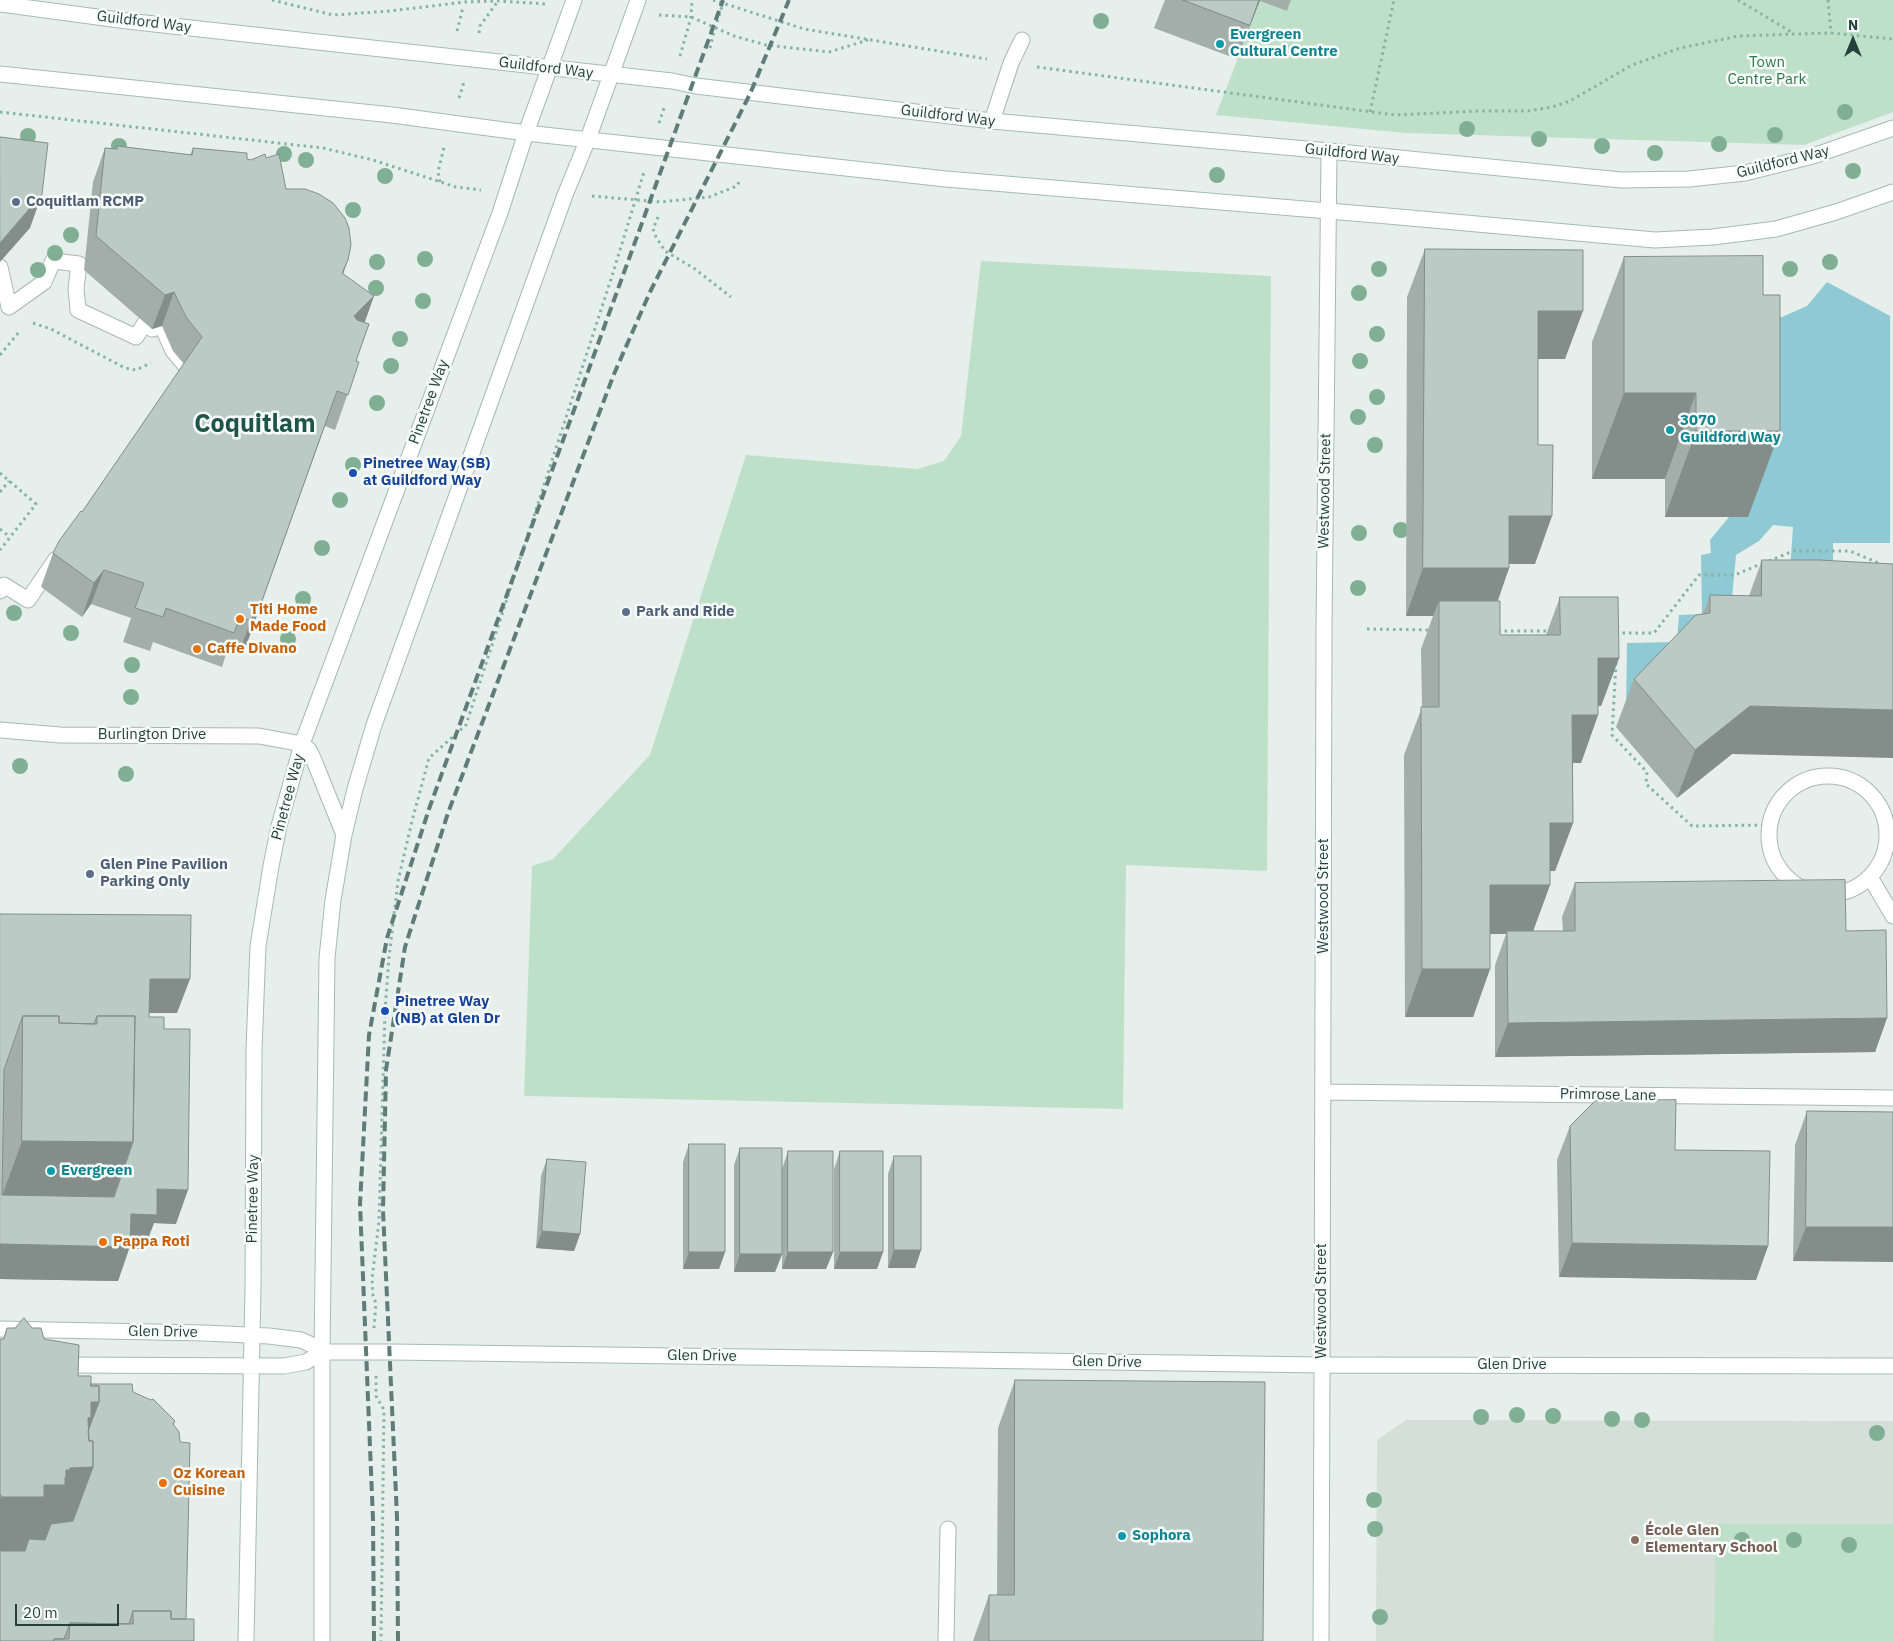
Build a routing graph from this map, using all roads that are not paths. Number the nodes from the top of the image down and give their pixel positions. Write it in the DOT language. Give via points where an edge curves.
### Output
graph roads {
  1 [pos="574,0"];
  2 [pos="638,0"];
  3 [pos="0,4"];
  4 [pos="1022,40"];
  5 [pos="549,68"];
  6 [pos="0,74"];
  7 [pos="611,75"];
  8 [pos="992,121"];
  9 [pos="1893,128"];
  10 [pos="526,132"];
  11 [pos="588,140"];
  12 [pos="1329,151"];
  13 [pos="1893,192"];
  14 [pos="1328,210"];
  15 [pos="0,267"];
  16 [pos="179,387"];
  17 [pos="67,544"];
  18 [pos="0,591"];
  19 [pos="0,730"];
  20 [pos="302,744"];
  21 [pos="344,835"];
  22 [pos="1870,877"];
  23 [pos="1893,916"];
  24 [pos="1323,1092"];
  25 [pos="1893,1098"];
  26 [pos="0,1329"];
  27 [pos="251,1334"];
  28 [pos="322,1352"];
  29 [pos="44,1365"];
  30 [pos="1322,1365"];
  31 [pos="1893,1366"];
  32 [pos="251,1367"];
  33 [pos="948,1529"];
  34 [pos="246,1641"];
  35 [pos="322,1641"];
  36 [pos="946,1641"];
  37 [pos="1321,1641"];
  1 -- 5 [label="main road, Pinetree Way"];
  2 -- 7 [label="main road"];
  3 -- 5 [label="main road, Guildford Way"];
  4 -- 8 [label="main road"];
  5 -- 7 [label="main road, Guildford Way"];
  5 -- 10 [label="main road, Pinetree Way"];
  6 -- 10 [label="main road"];
  7 -- 8 [label="main road, Guildford Way"];
  7 -- 11 [label="main road"];
  8 -- 12 [label="main road, Guildford Way"];
  9 -- 12 [label="main road, Guildford Way" via="1813,156 1746,174 1689,179 1621,180"];
  10 -- 11 [label="main road"];
  10 -- 20 [label="main road, Pinetree Way" via="496,222"];
  11 -- 14 [label="main road" via="946,179"];
  11 -- 21 [label="main road" via="565,195 374,725"];
  12 -- 14 [label="main road, Westwood Street"];
  13 -- 14 [label="main road" via="1776,229 1713,238 1654,240"];
  14 -- 24 [label="main road, Westwood Street"];
  15 -- 16 [label="main road" via="9,307 44,282 53,261 79,264 78,310 136,337 145,323 152,329 162,326 173,351 190,371"];
  17 -- 18 [label="main road" via="28,600 4,585"];
  19 -- 20 [label="main road, Burlington Drive" via="60,735 259,736"];
  20 -- 21 [label="main road" via="313,758"];
  20 -- 27 [label="main road, Pinetree Way" via="279,826 258,946"];
  21 -- 28 [label="main road" via="326,958"];
  22 -- 22 [label="main road" via="1882,860 1888,841 1883,811 1872,794 1855,781 1835,776 1814,777 1797,785 1782,799 1772,816 1769,837 1778,867 1792,882 1811,891 1831,894 1852,889"];
  22 -- 23 [label="main road"];
  24 -- 25 [label="main road, Primrose Lane"];
  24 -- 30 [label="main road, Westwood Street"];
  26 -- 27 [label="main road, Glen Drive"];
  27 -- 28 [label="main road, Glen Drive" via="301,1340"];
  27 -- 32 [label="main road, Pinetree Way"];
  28 -- 30 [label="main road, Glen Drive"];
  28 -- 32 [label="main road, Glen Drive" via="311,1360 296,1364"];
  28 -- 35 [label="main road"];
  29 -- 32 [label="main road, Glen Drive"];
  30 -- 31 [label="main road, Glen Drive"];
  30 -- 37 [label="main road, Westwood Street"];
  32 -- 34 [label="main road, Pinetree Way"];
  33 -- 36 [label="main road"];
}
